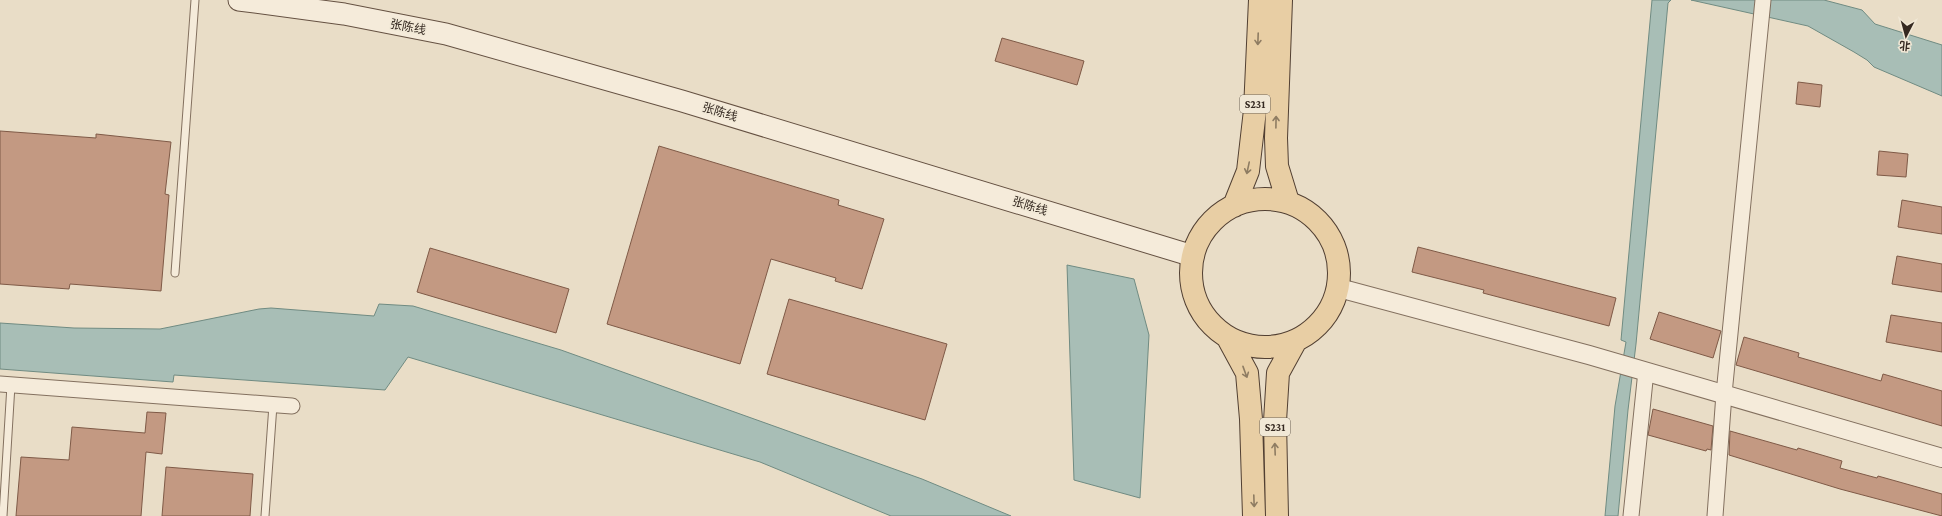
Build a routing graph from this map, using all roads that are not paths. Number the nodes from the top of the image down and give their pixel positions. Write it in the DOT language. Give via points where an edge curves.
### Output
graph roads {
  1 [pos="195,0"];
  2 [pos="239,0"];
  3 [pos="1260,0"];
  4 [pos="1281,0"];
  5 [pos="1763,0"];
  6 [pos="1288,202"];
  7 [pos="1234,206"];
  8 [pos="1193,256"];
  9 [pos="175,273"];
  10 [pos="1339,288"];
  11 [pos="1228,338"];
  12 [pos="1295,342"];
  13 [pos="1646,371"];
  14 [pos="6,385"];
  15 [pos="1724,394"];
  16 [pos="273,404"];
  17 [pos="292,406"];
  18 [pos="1942,458"];
  19 [pos="3,516"];
  20 [pos="265,516"];
  21 [pos="1254,516"];
  22 [pos="1277,516"];
  23 [pos="1631,516"];
  24 [pos="1715,516"];
  1 -- 9 [label="lane"];
  2 -- 8 [label="main road, 张陈线" via="344,14 446,34 682,101"];
  3 -- 7 [label="main road, S231, one-way" via="1255,110 1248,170"];
  6 -- 4 [label="main road, S231, one-way" via="1277,166 1276,138"];
  5 -- 15 [label="street"];
  6 -- 7 [label="main road" via="1264,198"];
  6 -- 10 [label="main road" via="1311,214 1329,233 1337,250"];
  7 -- 8 [label="main road" via="1225,210 1209,224 1197,242"];
  8 -- 11 [label="main road" via="1190,267 1193,293 1202,313 1213,327"];
  10 -- 12 [label="main road" via="1334,304 1321,323"];
  10 -- 13 [label="street"];
  11 -- 12 [label="main road" via="1246,345 1270,348"];
  11 -- 21 [label="main road, S231, one-way" via="1247,373"];
  22 -- 12 [label="main road, S231, one-way" via="1274,422 1278,372"];
  13 -- 15 [label="street"];
  13 -- 23 [label="street"];
  14 -- 16 [label="street"];
  14 -- 19 [label="lane"];
  15 -- 18 [label="street"];
  15 -- 24 [label="street"];
  16 -- 17 [label="street"];
  16 -- 20 [label="lane"];
}
